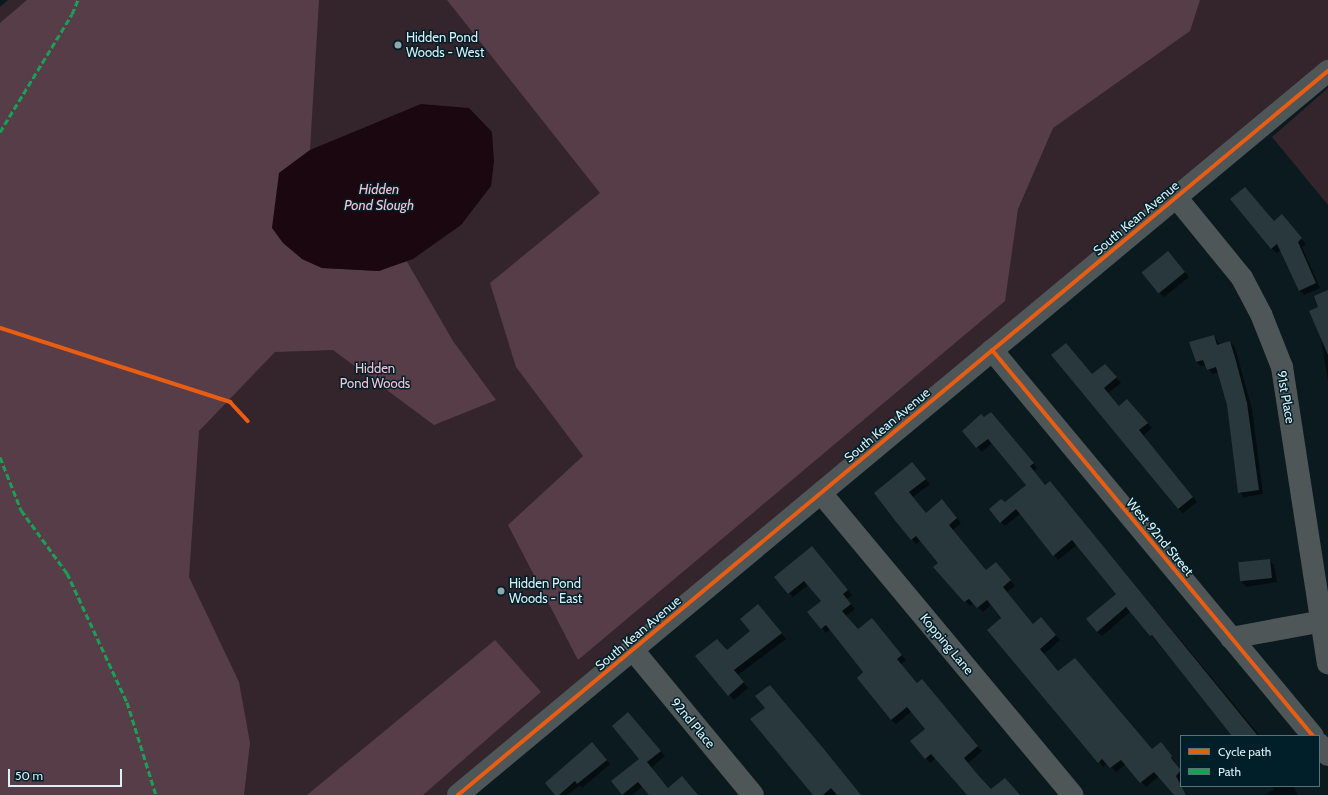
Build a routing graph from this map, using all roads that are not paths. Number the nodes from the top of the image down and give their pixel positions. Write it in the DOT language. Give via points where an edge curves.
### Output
graph roads {
  1 [pos="1328,71"];
  2 [pos="1176,197"];
  3 [pos="992,350"];
  4 [pos="821,493"];
  5 [pos="1325,620"];
  6 [pos="1231,638"];
  7 [pos="632,650"];
  8 [pos="1328,663"];
  9 [pos="1312,735"];
  10 [pos="1320,745"];
  11 [pos="1328,755"];
  12 [pos="458,795"];
  13 [pos="753,795"];
  14 [pos="1073,795"];
  1 -- 2 [label="street, South Kean Avenue"];
  2 -- 3 [label="street, South Kean Avenue"];
  2 -- 5 [label="street, 91st Place" via="1242,278 1261,314 1282,367"];
  3 -- 4 [label="street, South Kean Avenue"];
  3 -- 6 [label="street, West 92nd Street"];
  4 -- 7 [label="street, South Kean Avenue"];
  4 -- 14 [label="street, Kopping Lane"];
  5 -- 6 [label="street"];
  5 -- 8 [label="street, 91st Place"];
  6 -- 9 [label="street, West 92nd Street"];
  7 -- 12 [label="street, South Kean Avenue"];
  7 -- 13 [label="street, 92nd Place"];
  10 -- 11 [label="street"];
}
